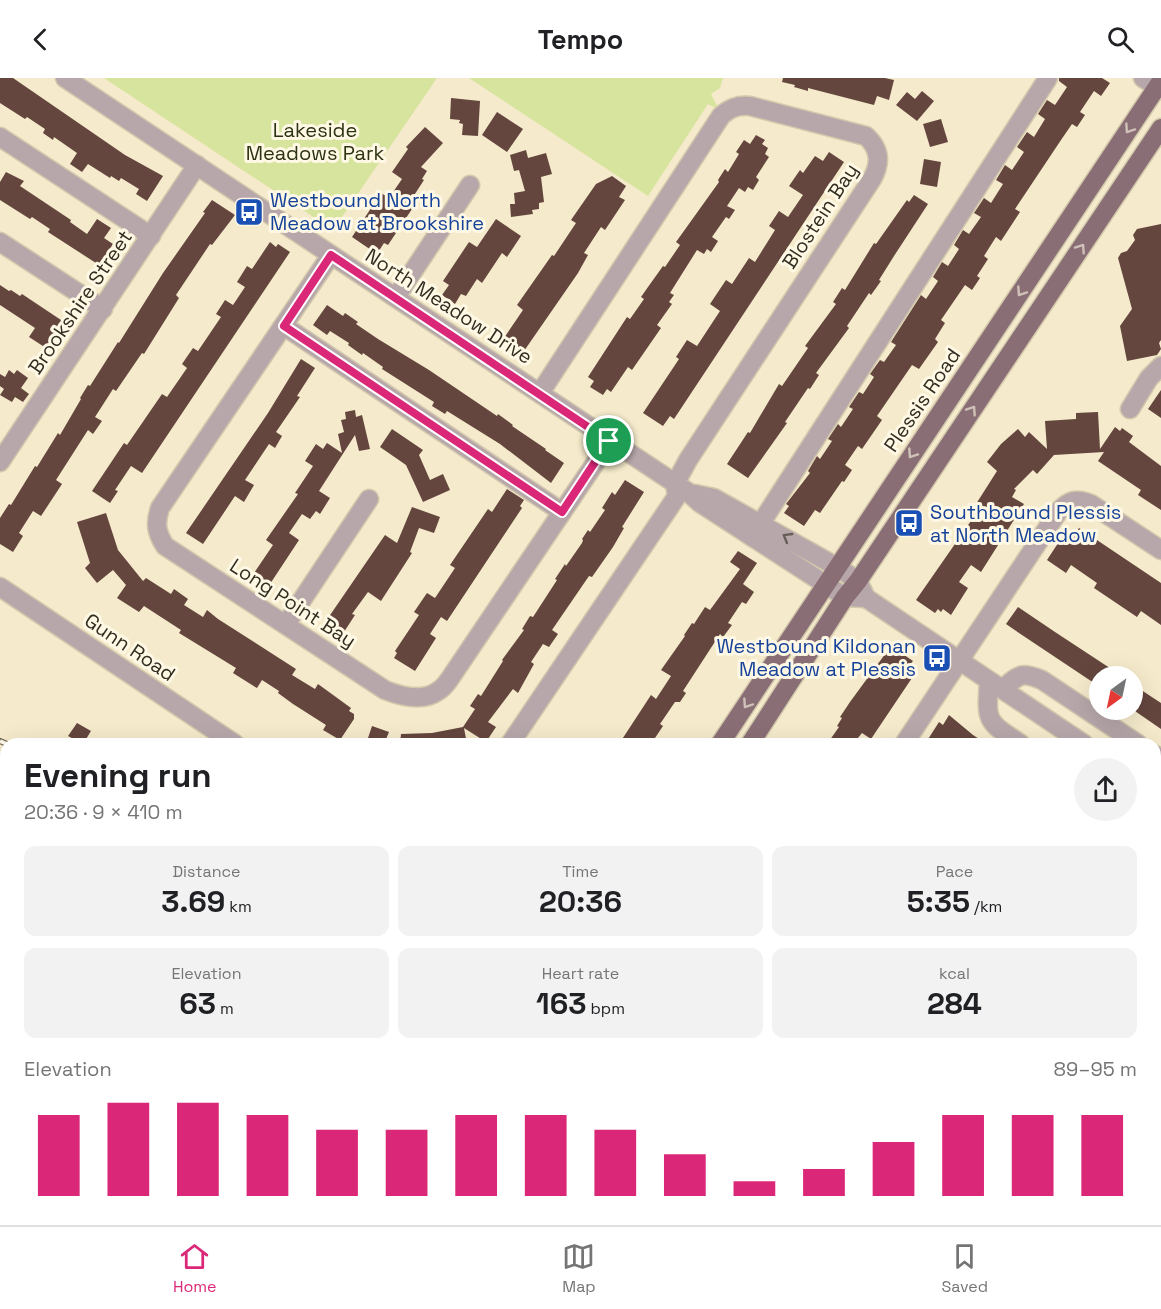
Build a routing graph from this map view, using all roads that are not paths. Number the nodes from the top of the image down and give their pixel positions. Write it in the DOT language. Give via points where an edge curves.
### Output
graph roads {
  1 [pos="65,78"];
  2 [pos="1048,78"];
  3 [pos="1156,83"];
  4 [pos="1161,128"];
  5 [pos="0,137"];
  6 [pos="197,165"];
  7 [pos="470,185"];
  8 [pos="151,236"];
  9 [pos="0,242"];
  10 [pos="331,255"];
  11 [pos="396,297"];
  12 [pos="103,309"];
  13 [pos="284,326"];
  14 [pos="1161,366"];
  15 [pos="540,393"];
  16 [pos="1130,409"];
  17 [pos="6,439"];
  18 [pos="609,441"];
  19 [pos="0,462"];
  20 [pos="682,488"];
  21 [pos="369,498"];
  22 [pos="562,512"];
  23 [pos="757,530"];
  24 [pos="1161,550"];
  25 [pos="837,567"];
  26 [pos="826,585"];
  27 [pos="0,587"];
  28 [pos="862,590"];
  29 [pos="846,597"];
  30 [pos="286,624"];
  31 [pos="959,661"];
  32 [pos="995,685"];
  33 [pos="226,738"];
  34 [pos="514,738"];
  35 [pos="724,738"];
  36 [pos="754,738"];
  37 [pos="908,738"];
  38 [pos="1012,738"];
  39 [pos="1075,738"];
  40 [pos="1129,738"];
  1 -- 6 [label="street, North Meadow Drive"];
  2 -- 23 [label="street"];
  3 -- 25 [label="main road, Plessis Road, one-way"];
  28 -- 4 [label="main road, one-way"];
  5 -- 8 [label="street"];
  6 -- 8 [label="street, Brookshire Street"];
  6 -- 10 [label="street, North Meadow Drive"];
  7 -- 11 [label="street"];
  8 -- 12 [label="street, Brookshire Street"];
  9 -- 12 [label="street"];
  10 -- 11 [label="street, North Meadow Drive"];
  10 -- 13 [label="street, Long Point Bay"];
  11 -- 15 [label="street, North Meadow Drive"];
  12 -- 17 [label="street, Brookshire Street"];
  13 -- 22 [label="street"];
  13 -- 30 [label="street, Long Point Bay" via="160,508 156,520 158,535 165,546"];
  14 -- 16 [label="street"];
  15 -- 18 [label="street, North Meadow Drive"];
  15 -- 20 [label="street, Blostein Bay" via="728,110 750,106 866,136 879,156 875,173 688,460"];
  17 -- 19 [label="street, Brookshire Street"];
  18 -- 20 [label="street, North Meadow Drive"];
  18 -- 22 [label="street, Long Point Bay"];
  20 -- 23 [label="street, North Meadow Drive" via="700,503"];
  20 -- 34 [label="street, Blostein Bay"];
  21 -- 30 [label="street"];
  22 -- 30 [label="street, Long Point Bay" via="438,692 409,697 385,690"];
  25 -- 23 [label="street, North Meadow Drive, one-way"];
  23 -- 26 [label="street, North Meadow Drive"];
  24 -- 31 [label="street" via="1091,504 1068,501"];
  25 -- 26 [label="main road, Plessis Road"];
  25 -- 28 [label="street, North Meadow Drive"];
  26 -- 29 [label="street, North Meadow Drive"];
  26 -- 35 [label="main road, Plessis Road, one-way"];
  27 -- 33 [label="street, Gunn Road"];
  28 -- 29 [label="main road"];
  28 -- 31 [label="street, North Meadow Drive"];
  29 -- 36 [label="main road"];
  31 -- 32 [label="street, North Meadow Drive"];
  31 -- 37 [label="street"];
  32 -- 38 [label="street" via="987,708 989,717 995,727"];
  32 -- 39 [label="street, North Meadow Drive"];
  32 -- 40 [label="street" via="1028,674"];
}
